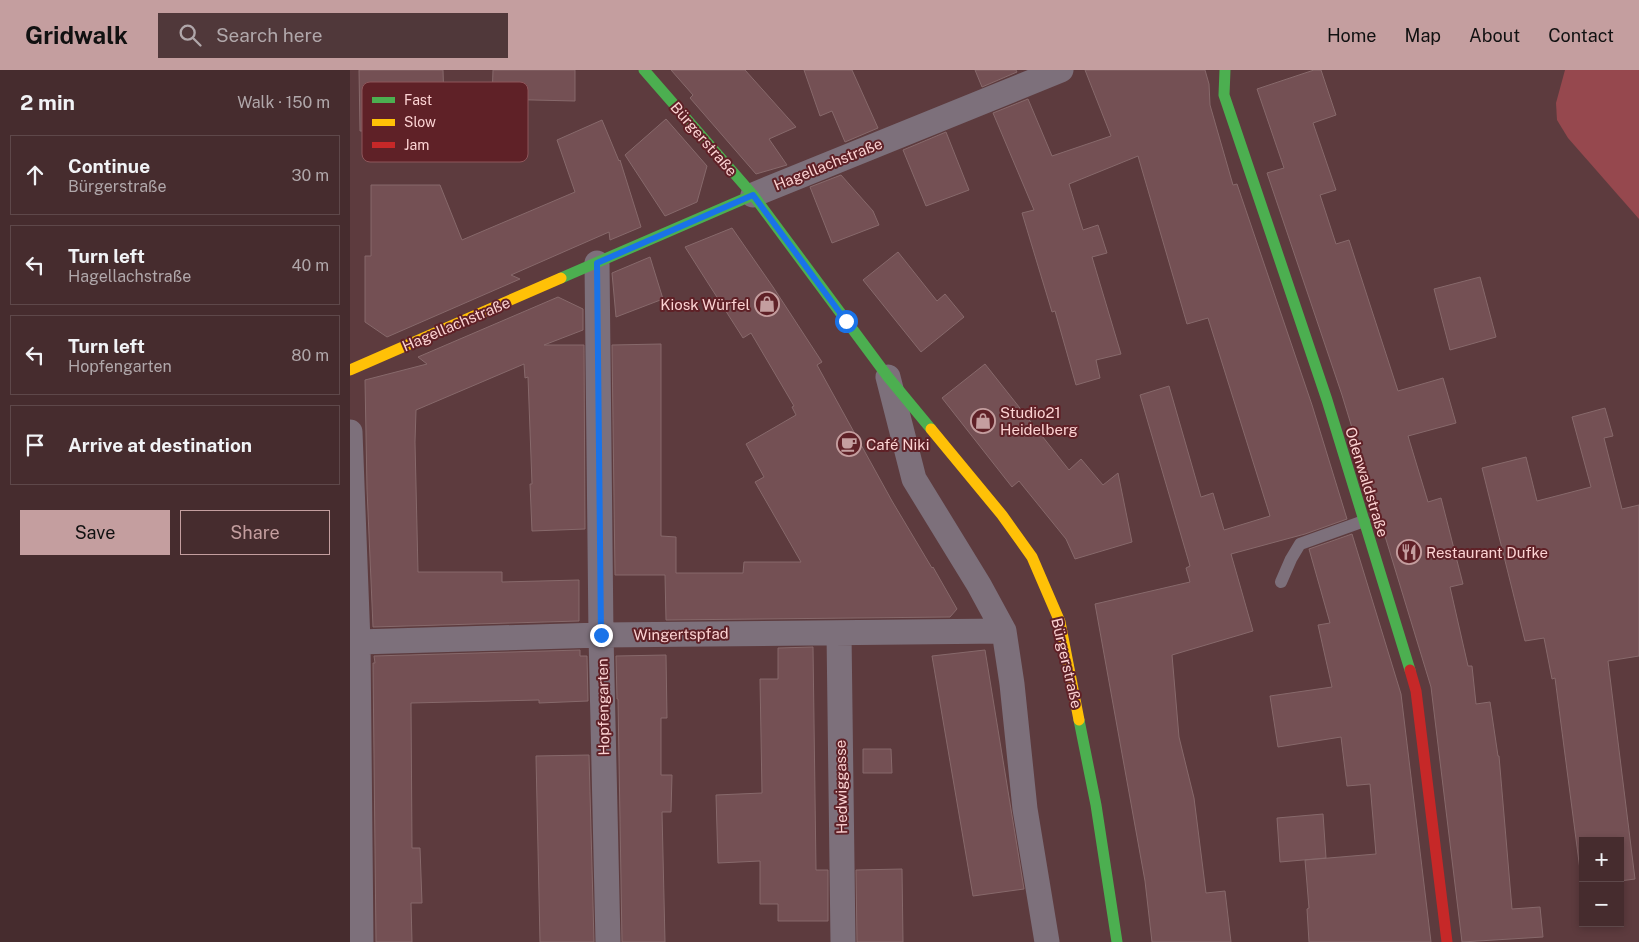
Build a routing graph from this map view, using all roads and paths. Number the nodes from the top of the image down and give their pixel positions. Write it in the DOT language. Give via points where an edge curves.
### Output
graph roads {
  1 [pos="644,70"];
  2 [pos="1061,70"];
  3 [pos="1225,70"];
  4 [pos="753,195"];
  5 [pos="597,263"];
  6 [pos="350,370"];
  7 [pos="888,377"];
  8 [pos="350,432"];
  9 [pos="1364,521"];
  10 [pos="1280,582"];
  11 [pos="1004,630"];
  12 [pos="839,633"];
  13 [pos="601,635"];
  14 [pos="358,642"];
  15 [pos="361,942"];
  16 [pos="608,942"];
  17 [pos="843,942"];
  18 [pos="1047,942"];
  19 [pos="1117,942"];
  20 [pos="1447,942"];
  1 -- 4 [label="street, Bürgerstraße"];
  2 -- 4 [label="street, Hagellachstraße"];
  3 -- 9 [label="street, Odenwaldstraße" via="1224,95 1327,400"];
  4 -- 5 [label="street, Hagellachstraße"];
  4 -- 7 [label="street, Bürgerstraße"];
  5 -- 6 [label="street, Hagellachstraße"];
  5 -- 13 [label="street, Hopfengarten"];
  7 -- 11 [label="street, Bürgerstraße" via="914,479"];
  7 -- 19 [label="street, Bürgerstraße" via="1002,515 1032,557 1043,580 1060,622 1073,682"];
  8 -- 14 [label="street"];
  9 -- 10 [label="lane" via="1300,544"];
  9 -- 20 [label="street, Odenwaldstraße" via="1416,691"];
  11 -- 12 [label="street, Wingertspfad"];
  11 -- 18 [label="street, Bürgerstraße" via="1026,809"];
  12 -- 13 [label="street, Wingertspfad"];
  12 -- 17 [label="street, Hedwiggasse"];
  13 -- 14 [label="street, Wingertspfad"];
  13 -- 16 [label="street, Hopfengarten"];
  14 -- 15 [label="street"];
}
